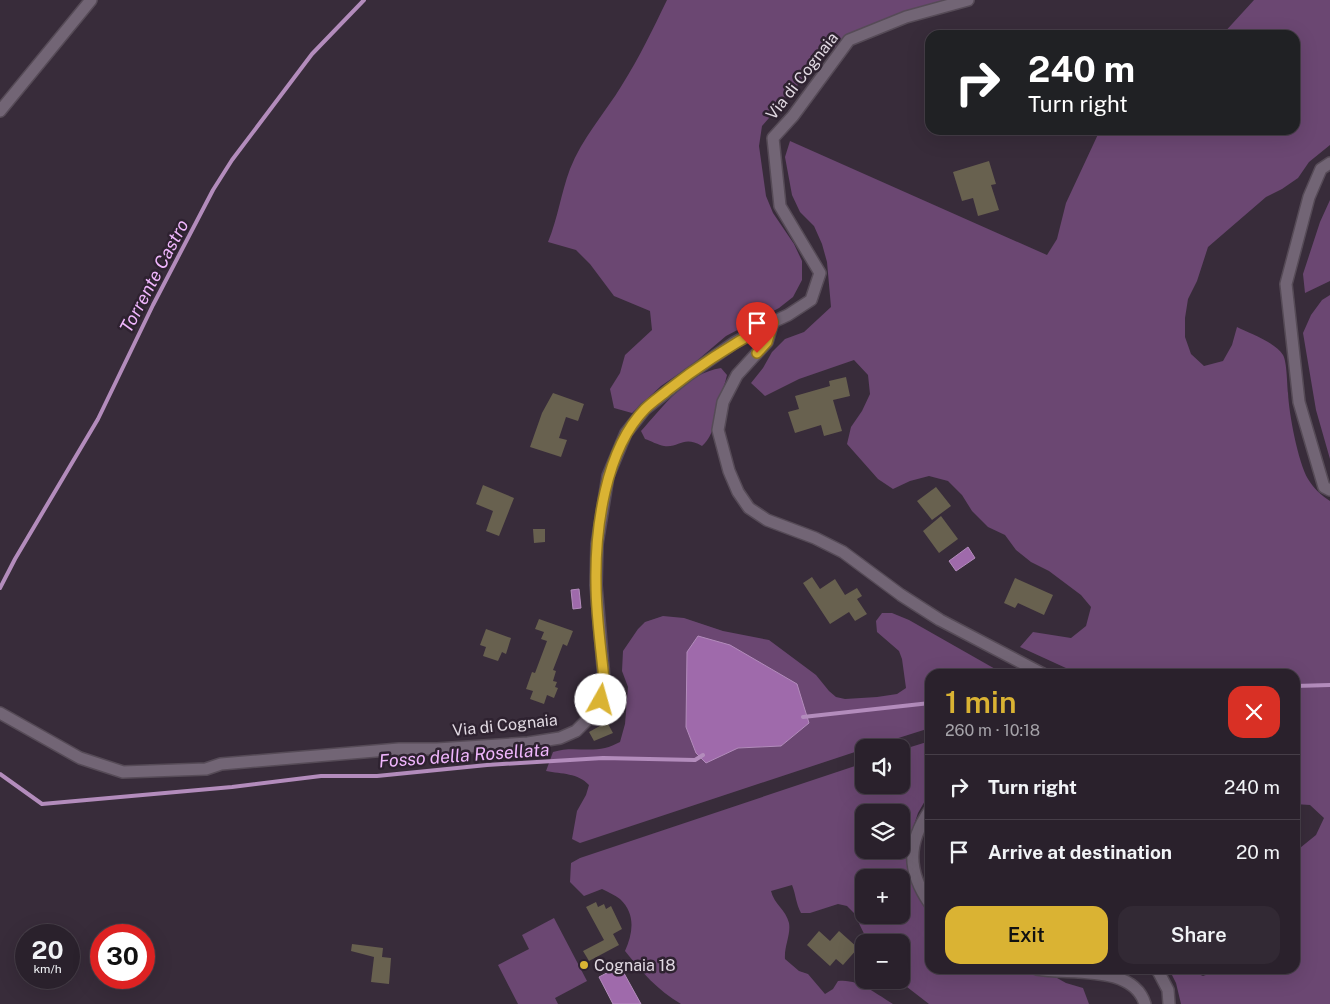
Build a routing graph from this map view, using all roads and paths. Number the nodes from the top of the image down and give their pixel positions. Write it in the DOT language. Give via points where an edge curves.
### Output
graph roads {
  1 [pos="91,0"];
  2 [pos="968,0"];
  3 [pos="0,111"];
  4 [pos="1330,163"];
  5 [pos="773,322"];
  6 [pos="1330,490"];
  7 [pos="1033,669"];
  8 [pos="0,713"];
  9 [pos="925,818"];
  10 [pos="925,897"];
  11 [pos="1097,974"];
  12 [pos="1160,974"];
  13 [pos="1145,1004"];
  14 [pos="1169,1004"];
  1 -- 3 [label="street"];
  2 -- 5 [label="street, Via di Cognaia" via="906,17 849,40 794,116 773,138 780,206 820,273 812,300"];
  4 -- 6 [label="street" via="1320,170 1309,197 1286,284 1299,402 1324,487"];
  5 -- 7 [label="street" via="767,342 738,375 723,402 718,430 729,472 749,508 767,520 842,552 901,596 940,620"];
  5 -- 8 [label="street, Via di Cognaia" via="734,343 688,375 645,409 626,433 608,476 597,544 596,585 605,690 597,710 576,732 528,743 399,749 221,764 206,769 123,772 80,758"];
  9 -- 10 [label="street" via="913,844 912,861"];
  11 -- 13 [label="street" via="1109,975 1132,985 1139,990"];
  12 -- 14 [label="street" via="1168,990"];
}
